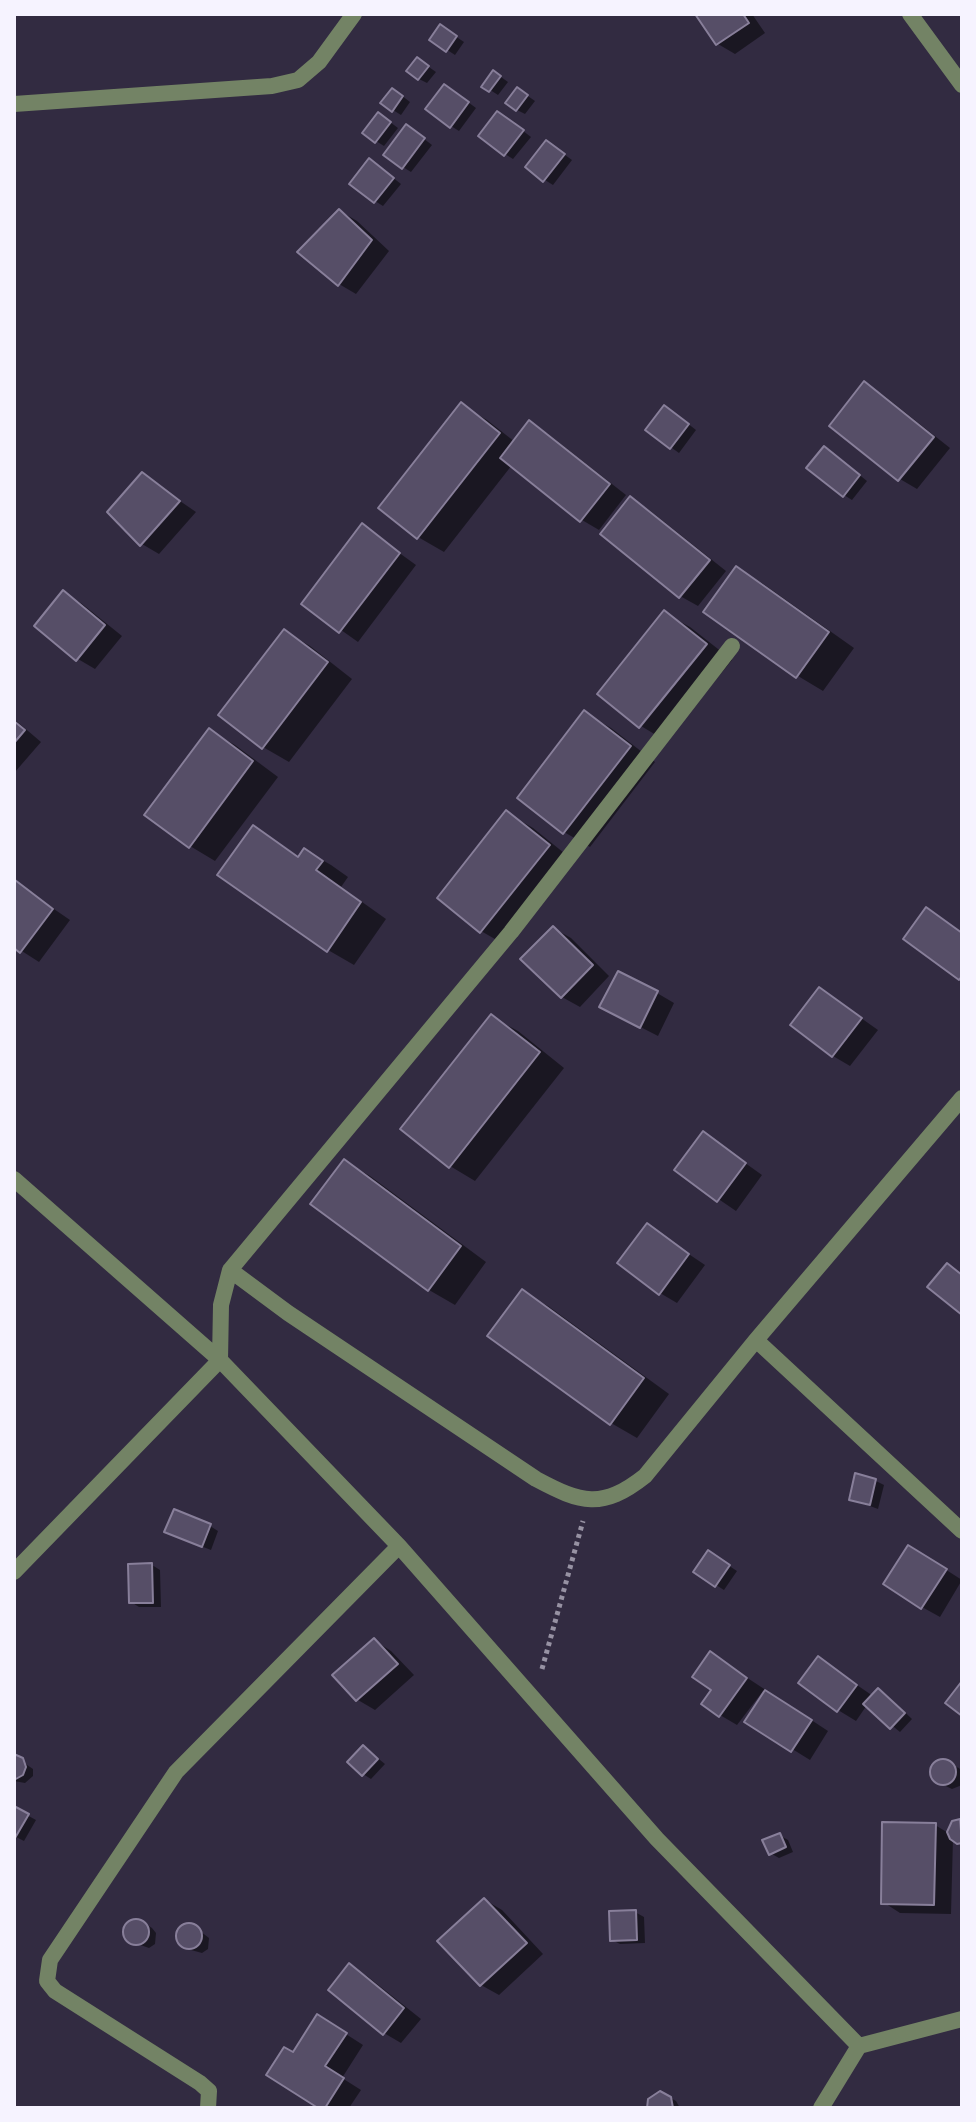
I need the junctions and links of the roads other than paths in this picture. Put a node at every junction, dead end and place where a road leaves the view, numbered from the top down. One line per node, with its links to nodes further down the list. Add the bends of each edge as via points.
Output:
1 (354, 14): 4 (street, via 319,62 298,80)
2 (910, 14): 3 (street)
3 (962, 85)
4 (14, 104)
5 (732, 646): 8 (street, via 511,932)
6 (962, 1098): 9 (street)
7 (14, 1179): 10 (street)
8 (230, 1270): 9 (street, via 536,1479 588,1501 610,1497 645,1476); 10 (street, via 221,1305)
9 (756, 1340): 11 (street)
10 (220, 1360): 12 (street); 13 (street)
11 (962, 1531)
12 (399, 1546): 15 (street, via 657,1839); 16 (street, via 176,1772 50,1960 47,1981 55,1991 200,2083 209,2091)
13 (14, 1572)
14 (962, 2019): 15 (street)
15 (859, 2046): 17 (street)
16 (208, 2108)
17 (821, 2108)

